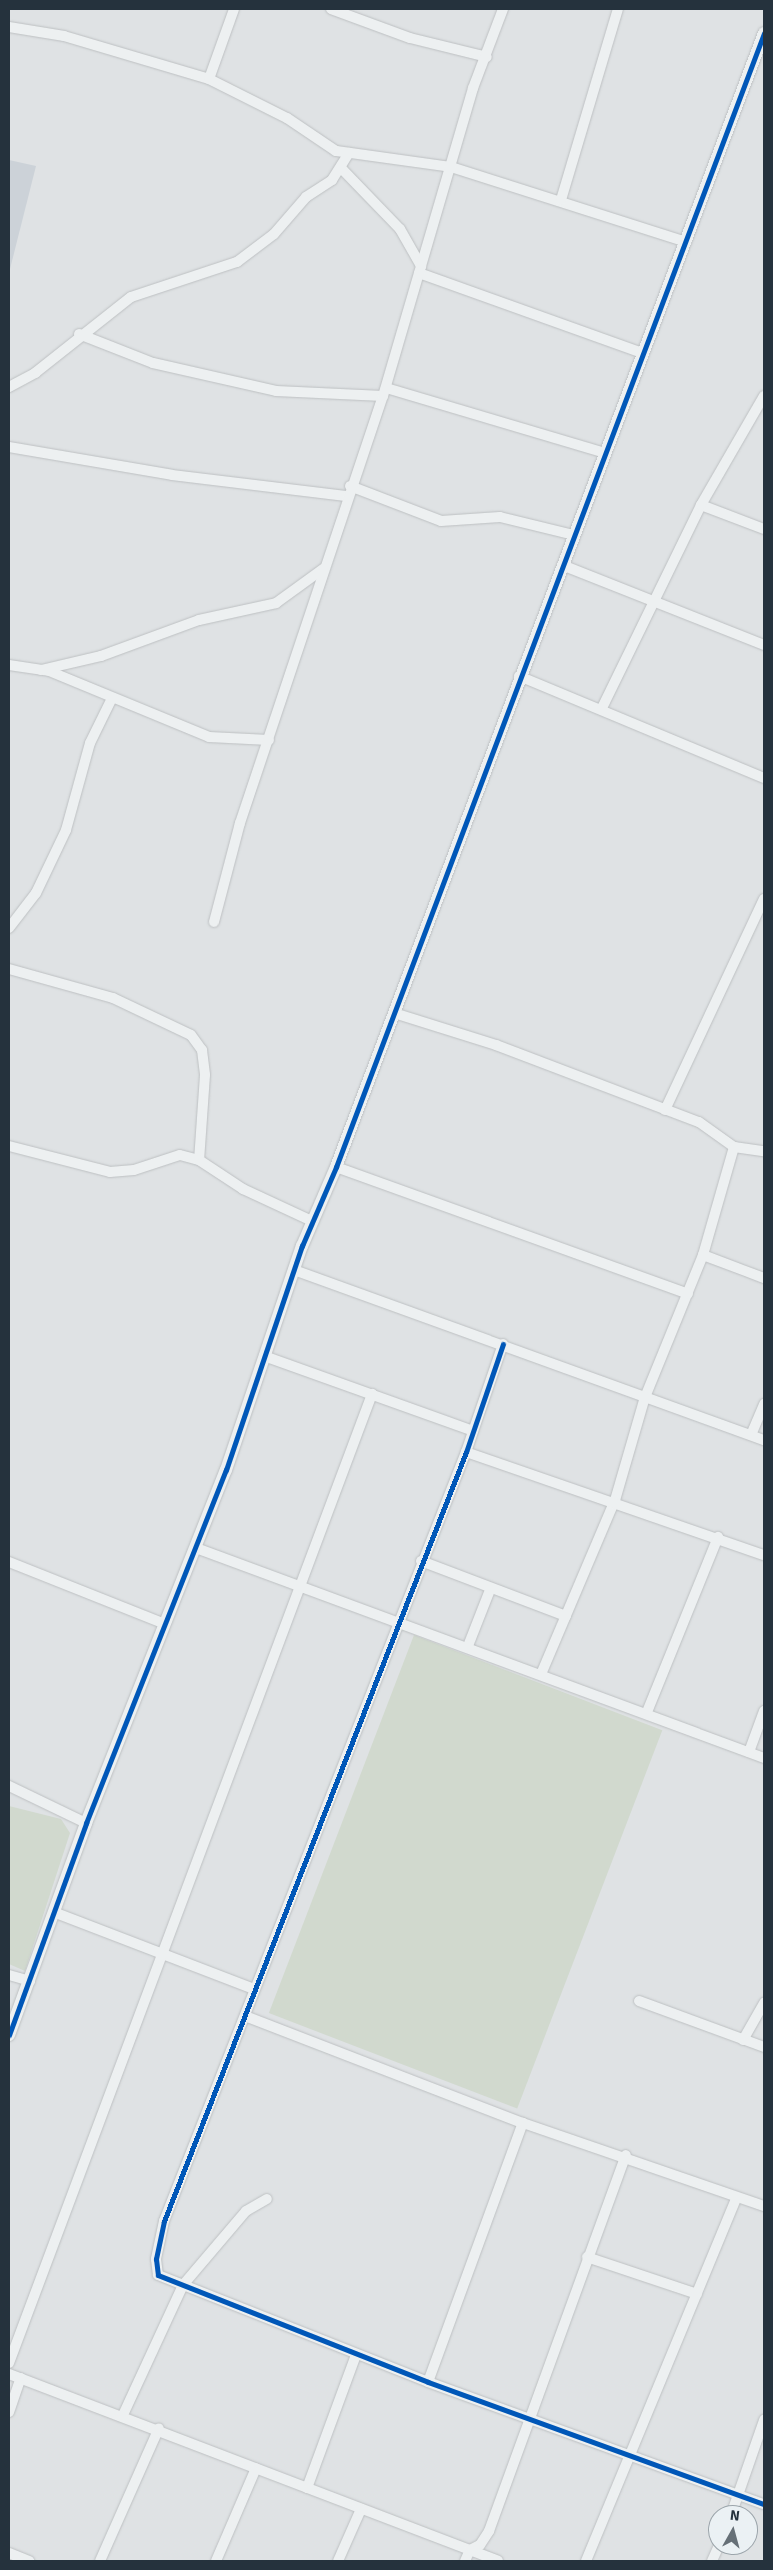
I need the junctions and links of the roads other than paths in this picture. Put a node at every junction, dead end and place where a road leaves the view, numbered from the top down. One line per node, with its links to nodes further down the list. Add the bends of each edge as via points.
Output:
1 (234, 9): 8 (street)
2 (334, 9): 7 (street, via 410,38)
3 (503, 9): 7 (street)
4 (618, 9): 12 (street)
5 (9, 27): 8 (street, via 64,36)
6 (764, 33): 13 (street)
7 (487, 57): 10 (street)
8 (209, 79): 9 (street, via 287,118 322,145)
9 (349, 153): 10 (street); 11 (street)
10 (451, 167): 12 (street); 14 (street)
11 (341, 168): 14 (street, via 400,230); 15 (street, via 302,201 274,234 237,262 131,297)
12 (561, 200): 13 (street)
13 (686, 242): 16 (street)
14 (420, 270): 16 (street); 18 (street)
15 (79, 334): 17 (street, via 35,373); 18 (street, via 153,363 276,391)
16 (643, 353): 22 (street)
17 (9, 387)
18 (384, 392): 22 (street); 23 (street)
19 (764, 396): 20 (street)
20 (760, 413): 25 (street)
21 (9, 447): 24 (street, via 125,468)
22 (605, 453): 27 (street)
23 (350, 486): 24 (street); 27 (street, via 441,521 500,517)
24 (346, 496): 29 (street)
25 (701, 505): 26 (street); 30 (street)
26 (764, 529)
27 (574, 535): 28 (street)
28 (562, 564): 30 (street); 34 (street)
29 (323, 569): 33 (street, via 276,603 199,620 102,656); 37 (street)
30 (657, 600): 31 (street); 36 (street)
31 (764, 645)
32 (9, 665): 33 (street)
33 (41, 670): 35 (street)
34 (519, 676): 36 (street); 43 (street)
35 (112, 698): 37 (street, via 209,736); 41 (street, via 90,743 62,839 36,893)
36 (602, 708): 38 (street)
37 (269, 740): 40 (street, via 231,852)
38 (764, 778)
39 (764, 900): 44 (street)
40 (214, 922)
41 (9, 928)
42 (9, 969): 48 (street, via 113,998 192,1035 202,1050 205,1075)
43 (394, 1014): 44 (street, via 496,1045); 49 (street)
44 (665, 1110): 46 (street, via 699,1122)
45 (9, 1146): 48 (street, via 102,1171 134,1170 172,1155)
46 (734, 1147): 47 (street); 51 (street)
47 (764, 1151)
48 (199, 1160): 50 (street, via 243,1189)
49 (336, 1167): 50 (street); 54 (street)
50 (312, 1221): 52 (street)
51 (703, 1255): 53 (street); 54 (street)
52 (294, 1270): 55 (street); 56 (street)
53 (764, 1278)
54 (688, 1294): 58 (street)
55 (503, 1344): 58 (street); 60 (street)
56 (264, 1356): 57 (street); 66 (street)
57 (372, 1394): 60 (street); 70 (street)
58 (645, 1397): 61 (street); 64 (street)
59 (764, 1404): 61 (street)
60 (474, 1431): 63 (street)
61 (751, 1435): 62 (street)
62 (764, 1440)
63 (466, 1452): 64 (street, via 584,1496); 68 (street)
64 (615, 1500): 65 (street); 72 (street)
65 (718, 1537): 67 (street); 78 (street)
66 (196, 1548): 70 (street); 74 (street)
67 (764, 1555)
68 (421, 1561): 71 (street); 73 (street)
69 (9, 1562): 74 (street)
70 (299, 1587): 73 (street); 84 (street)
71 (490, 1590): 72 (street); 75 (street)
72 (566, 1616): 76 (street)
73 (397, 1619): 75 (street); 87 (street)
74 (165, 1624): 82 (street)
75 (468, 1646): 76 (street)
76 (541, 1674): 78 (street)
77 (764, 1711): 79 (street)
78 (647, 1712): 79 (street)
79 (749, 1752): 80 (street)
80 (764, 1758)
81 (9, 1786): 82 (street)
82 (86, 1823): 83 (street)
83 (56, 1913): 84 (street); 86 (street)
84 (159, 1954): 87 (street); 103 (street)
85 (9, 1975): 86 (street)
86 (30, 1982): 91 (street)
87 (254, 1989): 90 (street)
88 (639, 2001): 92 (street)
89 (764, 2003): 92 (street)
90 (245, 2016): 94 (street); 100 (street, via 158,2238 158,2275)
91 (9, 2035)
92 (743, 2040): 93 (street)
93 (764, 2047)
94 (523, 2122): 95 (street); 106 (street)
95 (626, 2155): 96 (street); 99 (street)
96 (736, 2198): 98 (street); 101 (street)
97 (267, 2199): 100 (street, via 246,2211)
98 (764, 2206)
99 (587, 2258): 101 (street); 110 (street)
100 (183, 2285): 102 (street); 108 (street)
101 (698, 2294): 112 (street)
102 (356, 2355): 106 (street); 114 (street)
103 (9, 2363)
104 (9, 2374): 105 (street)
105 (21, 2378): 107 (street); 108 (street)
106 (428, 2382): 110 (street)
107 (9, 2412)
108 (123, 2415): 111 (street)
109 (764, 2420): 115 (street)
110 (530, 2421): 112 (street); 119 (street, via 489,2531 480,2545)
111 (159, 2428): 113 (street); 122 (street)
112 (632, 2456): 115 (street); 127 (street)
113 (256, 2468): 114 (street); 123 (street)
114 (307, 2488): 118 (street)
115 (739, 2495): 116 (street); 117 (street)
116 (764, 2504)
117 (734, 2505)
118 (361, 2509): 119 (street); 124 (street)
119 (470, 2550): 125 (street); 126 (street)
120 (9, 2553): 121 (street)
121 (29, 2561)
122 (100, 2561)
123 (216, 2561)
124 (338, 2561)
125 (465, 2561)
126 (498, 2561)
127 (586, 2561)

